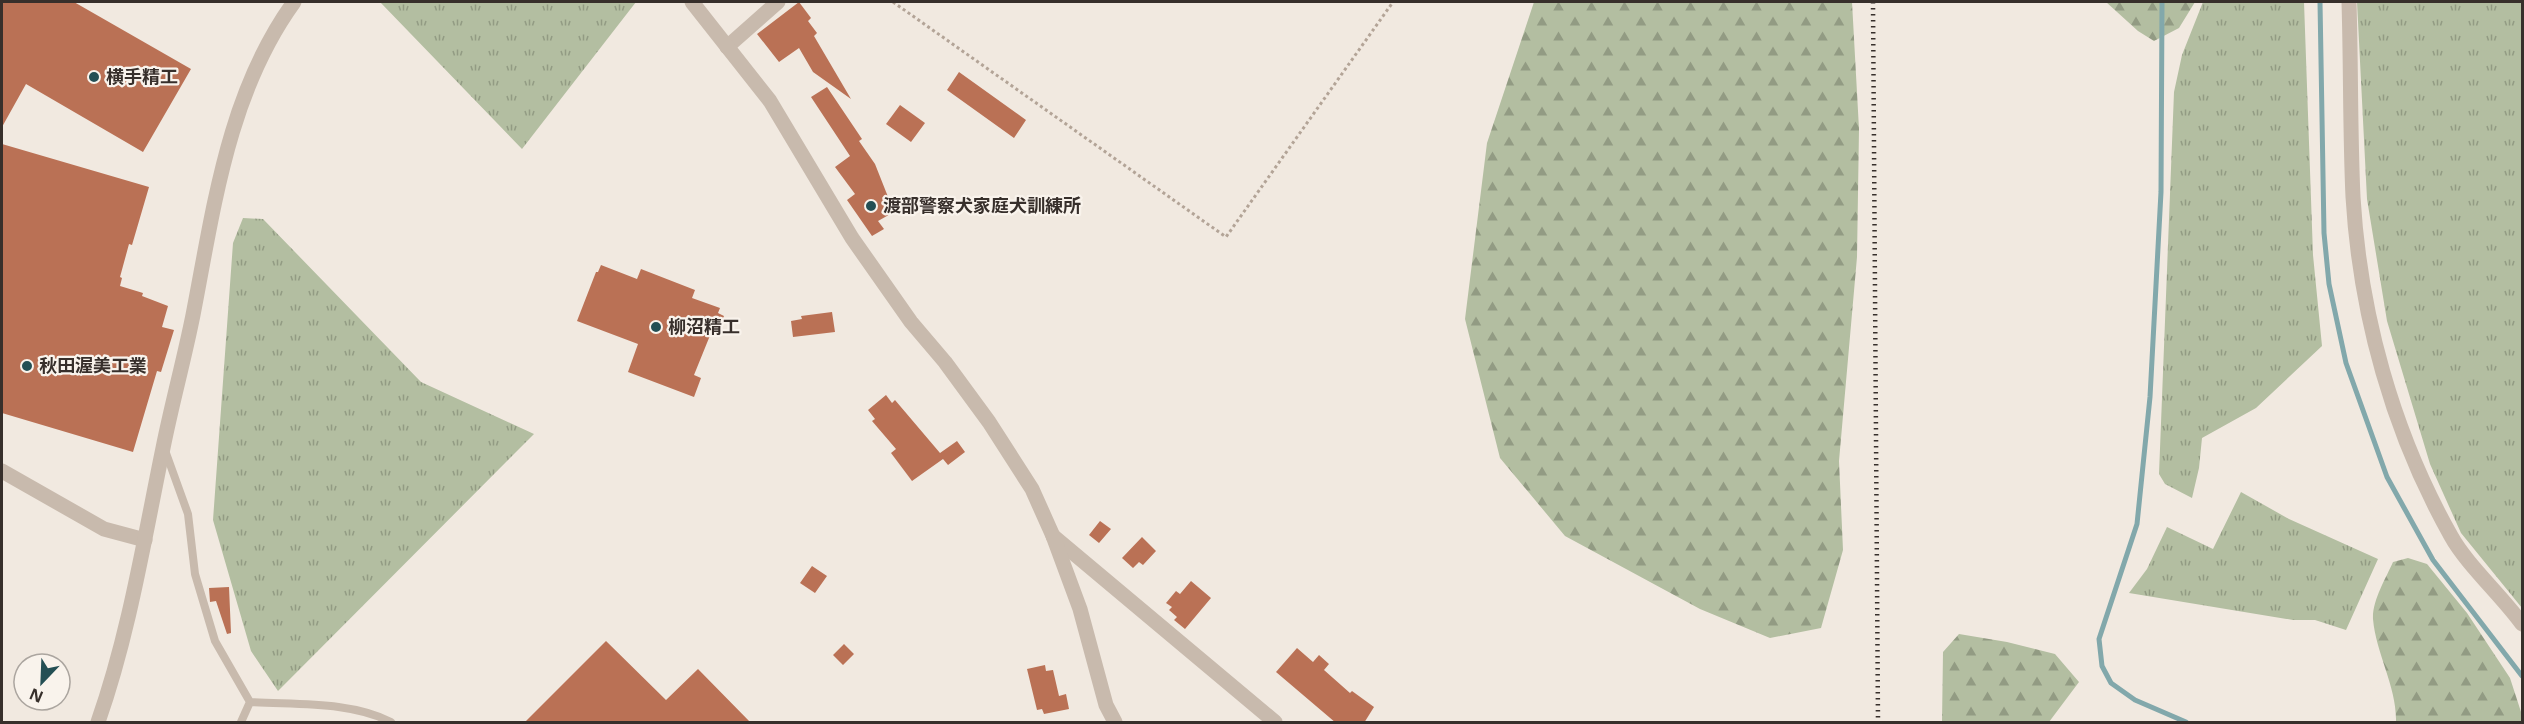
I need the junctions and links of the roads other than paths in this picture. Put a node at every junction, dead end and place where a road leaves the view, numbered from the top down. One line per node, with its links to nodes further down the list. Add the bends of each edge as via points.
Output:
1 (294, 2): 6 (street, via 260,58 241,103 223,167)
2 (692, 2): 5 (street)
3 (778, 2): 5 (street)
4 (2349, 2): 10 (street, via 2354,198 2372,332 2418,470 2452,538)
5 (727, 47): 8 (street, via 770,101 852,238 989,422 1032,489)
6 (163, 446): 9 (street); 11 (lane, via 188,514 195,574 215,641)
7 (2, 471): 9 (street, via 104,529)
8 (1053, 536): 15 (street); 16 (street)
9 (145, 540): 12 (street, via 112,684)
10 (2523, 624)
11 (250, 702): 13 (lane); 14 (lane, via 372,713)
12 (98, 723)
13 (241, 723)
14 (391, 723)
15 (1115, 723)
16 (1275, 723)

